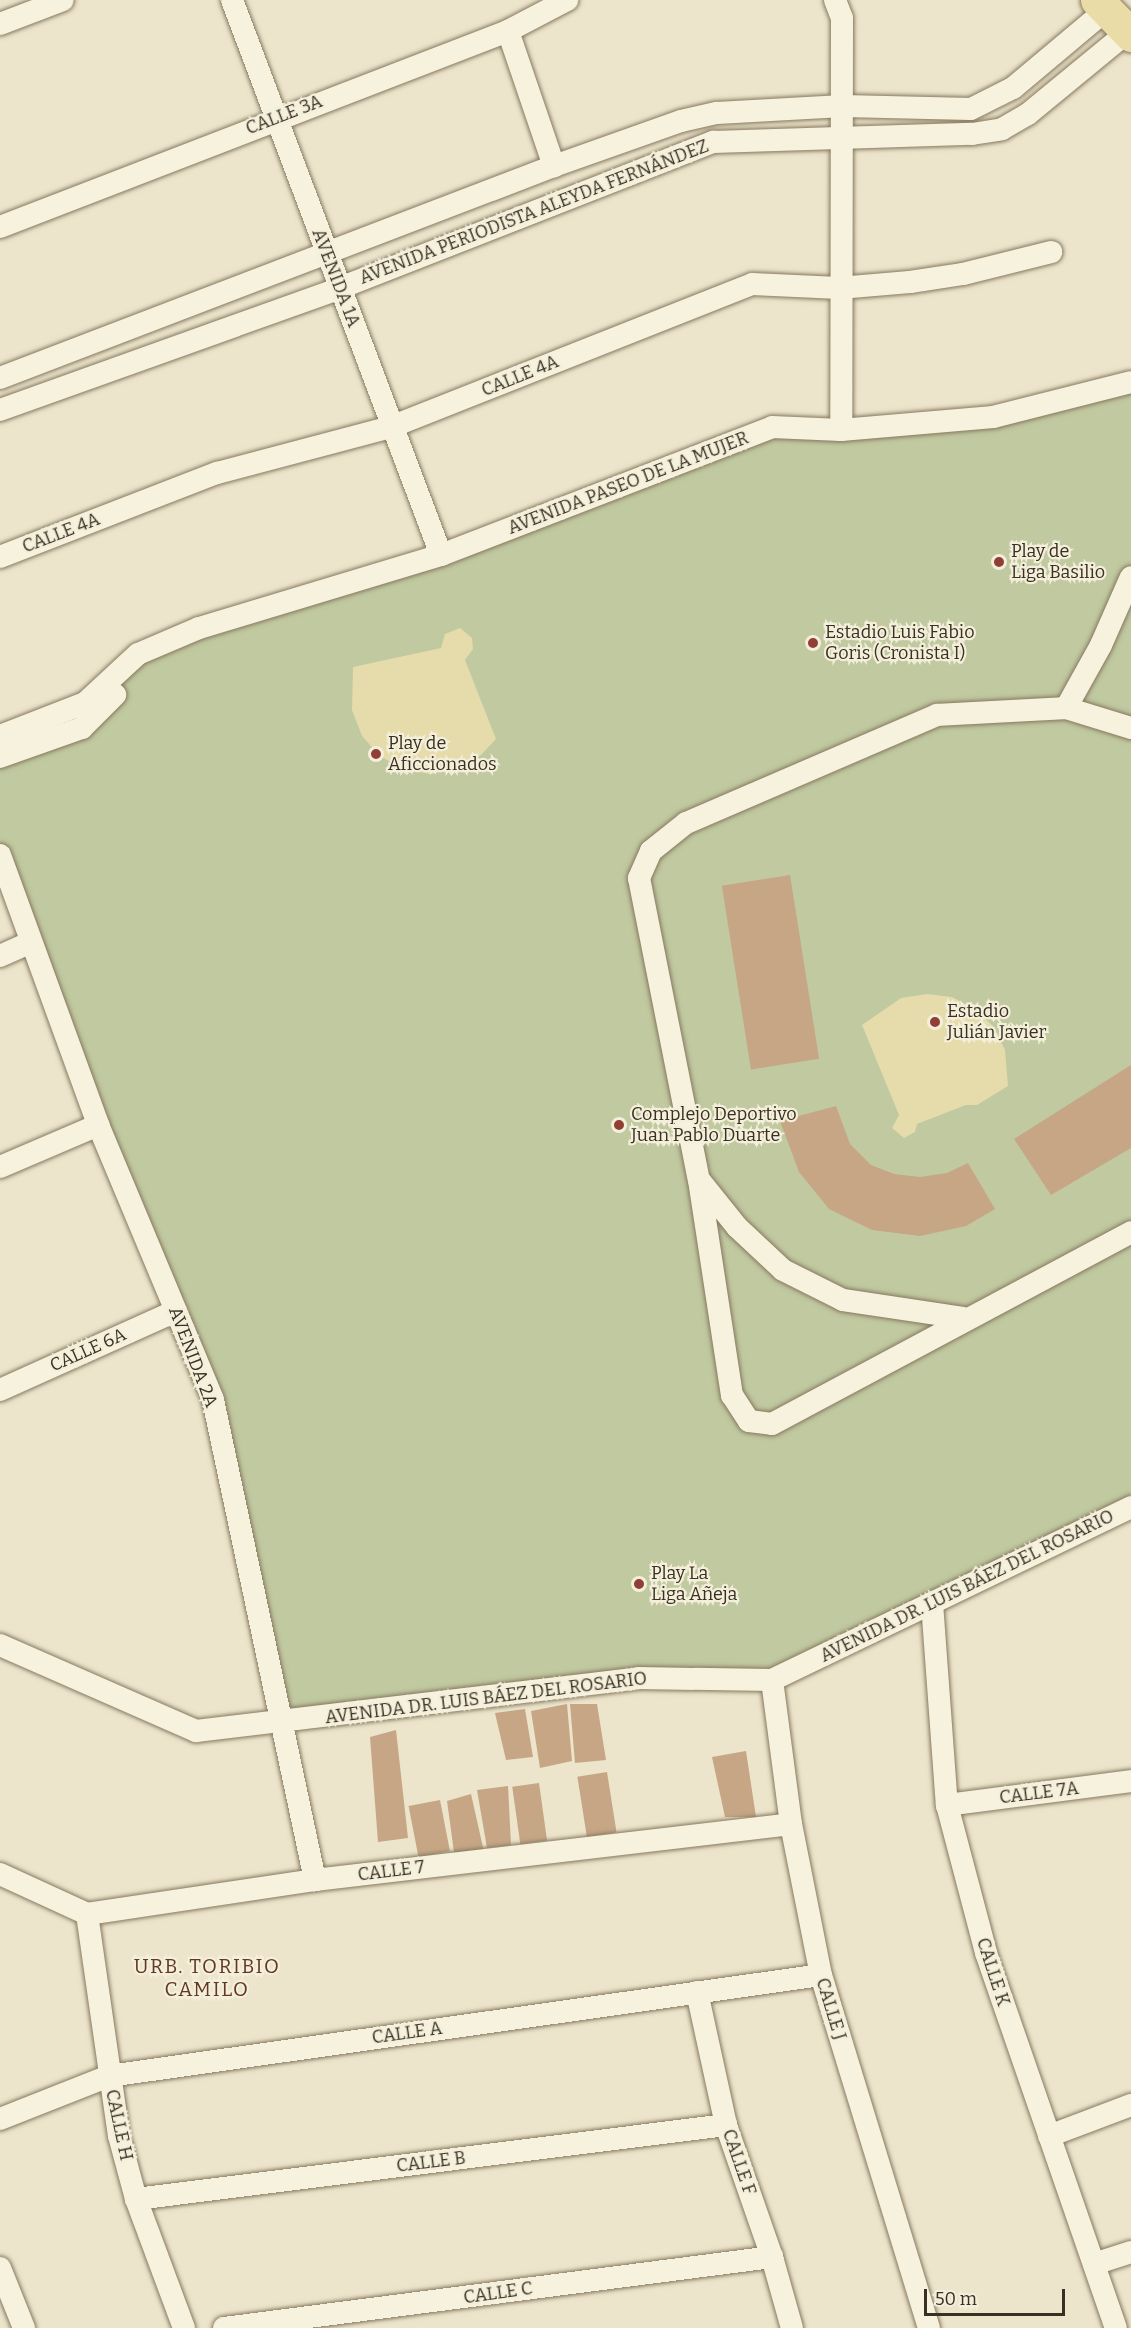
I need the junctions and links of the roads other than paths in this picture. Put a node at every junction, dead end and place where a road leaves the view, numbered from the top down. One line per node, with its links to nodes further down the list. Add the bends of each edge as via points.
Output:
1 (63, 0): 6 (street)
2 (232, 0): 9 (street, AVENIDA 1A)
3 (567, 0): 7 (street, CALLE 3A)
4 (835, 0): 8 (street, via 842,18)
5 (1115, 19): 8 (street, AVENIDA PERIODISTA ALEYDA FERNÁNDEZ, via 1013,88 971,109); 10 (street, AVENIDA PERIODISTA ALEYDA FERNÁNDEZ, via 1028,114 1002,129)
6 (0, 24)
7 (508, 31): 9 (street, CALLE 3A); 11 (street)
8 (843, 106): 10 (street); 11 (street, AVENIDA PERIODISTA ALEYDA FERNÁNDEZ, via 709,115)
9 (278, 118): 12 (street, CALLE 3A); 14 (street, AVENIDA 1A)
10 (840, 137): 15 (street, AVENIDA PERIODISTA ALEYDA FERNÁNDEZ, via 713,142); 16 (street)
11 (554, 166): 14 (street, AVENIDA PERIODISTA ALEYDA FERNÁNDEZ)
12 (0, 227)
13 (1051, 252): 16 (street, CALLE 4A, via 963,274)
14 (327, 255): 15 (street, AVENIDA 1A); 17 (street, AVENIDA PERIODISTA ALEYDA FERNÁNDEZ)
15 (340, 288): 19 (street, AVENIDA PERIODISTA ALEYDA FERNÁNDEZ); 20 (street, AVENIDA 1A)
16 (839, 288): 20 (street, CALLE 4A, via 752,284); 21 (street)
17 (0, 378)
18 (1131, 382): 21 (street, AVENIDA PASEO DE LA MUJER, via 993,417)
19 (0, 410)
20 (391, 427): 22 (street, AVENIDA 1A); 23 (street, CALLE 4A, via 217,473)
21 (841, 430): 22 (street, AVENIDA PASEO DE LA MUJER, via 772,427)
22 (441, 555): 25 (street, AVENIDA PASEO DE LA MUJER, via 199,628)
23 (0, 557)
24 (1131, 577): 26 (street, via 1101,645)
25 (138, 654): 28 (street, AVENIDA PASEO DE LA MUJER, via 85,704); 29 (street, via 112,699 82,728)
26 (1066, 708): 27 (street); 35 (street, via 937,715 686,824 651,851 639,878)
27 (1131, 728)
28 (0, 736)
29 (0, 757)
30 (0, 855): 31 (street, AVENIDA 2A)
31 (31, 942): 32 (street); 33 (street, AVENIDA 2A)
32 (0, 956)
33 (98, 1125): 34 (street); 37 (street, AVENIDA 2A)
34 (0, 1167)
35 (699, 1180): 38 (street, via 737,1227 783,1270 843,1300); 38 (street, via 732,1395 749,1420 772,1424)
36 (1131, 1232): 38 (street)
37 (176, 1311): 39 (street, CALLE 6A); 44 (street, AVENIDA 2A, via 213,1400)
38 (963, 1318)
39 (0, 1390)
40 (1131, 1507): 41 (street, AVENIDA DR. LUIS BÁEZ DEL ROSARIO)
41 (932, 1603): 43 (street, AVENIDA DR. LUIS BÁEZ DEL ROSARIO); 46 (street, CALLE K)
42 (0, 1645): 44 (street, AVENIDA DR. LUIS BÁEZ DEL ROSARIO, via 196,1731)
43 (772, 1680): 44 (street, AVENIDA DR. LUIS BÁEZ DEL ROSARIO, via 638,1678); 47 (street, CALLE J)
44 (281, 1722): 49 (street, AVENIDA 2A)
45 (1131, 1781): 46 (street, CALLE 7A)
46 (947, 1804): 57 (street, CALLE K, via 986,1953)
47 (791, 1824): 49 (street, CALLE 7); 51 (street, CALLE J)
48 (0, 1874): 50 (street)
49 (315, 1880): 50 (street, CALLE 7)
50 (87, 1914): 53 (street, CALLE H)
51 (821, 1975): 52 (street, CALLE A); 68 (street, CALLE J)
52 (697, 1992): 53 (street, CALLE A); 56 (street, CALLE F)
53 (109, 2076): 55 (street, CALLE A); 58 (street, CALLE H, via 118,2136)
54 (1131, 2105): 57 (street)
55 (0, 2119)
56 (726, 2125): 58 (street, CALLE B); 60 (street, CALLE F)
57 (1049, 2136): 61 (street, CALLE K)
58 (136, 2199): 65 (street, CALLE H)
59 (1131, 2252): 61 (street)
60 (772, 2257): 63 (street, CALLE C); 67 (street, CALLE F)
61 (1094, 2264): 69 (street, CALLE K)
62 (0, 2268): 64 (street)
63 (329, 2322): 66 (street, CALLE C)
64 (24, 2328)
65 (184, 2328)
66 (224, 2328)
67 (792, 2328)
68 (929, 2328)
69 (1116, 2328)

